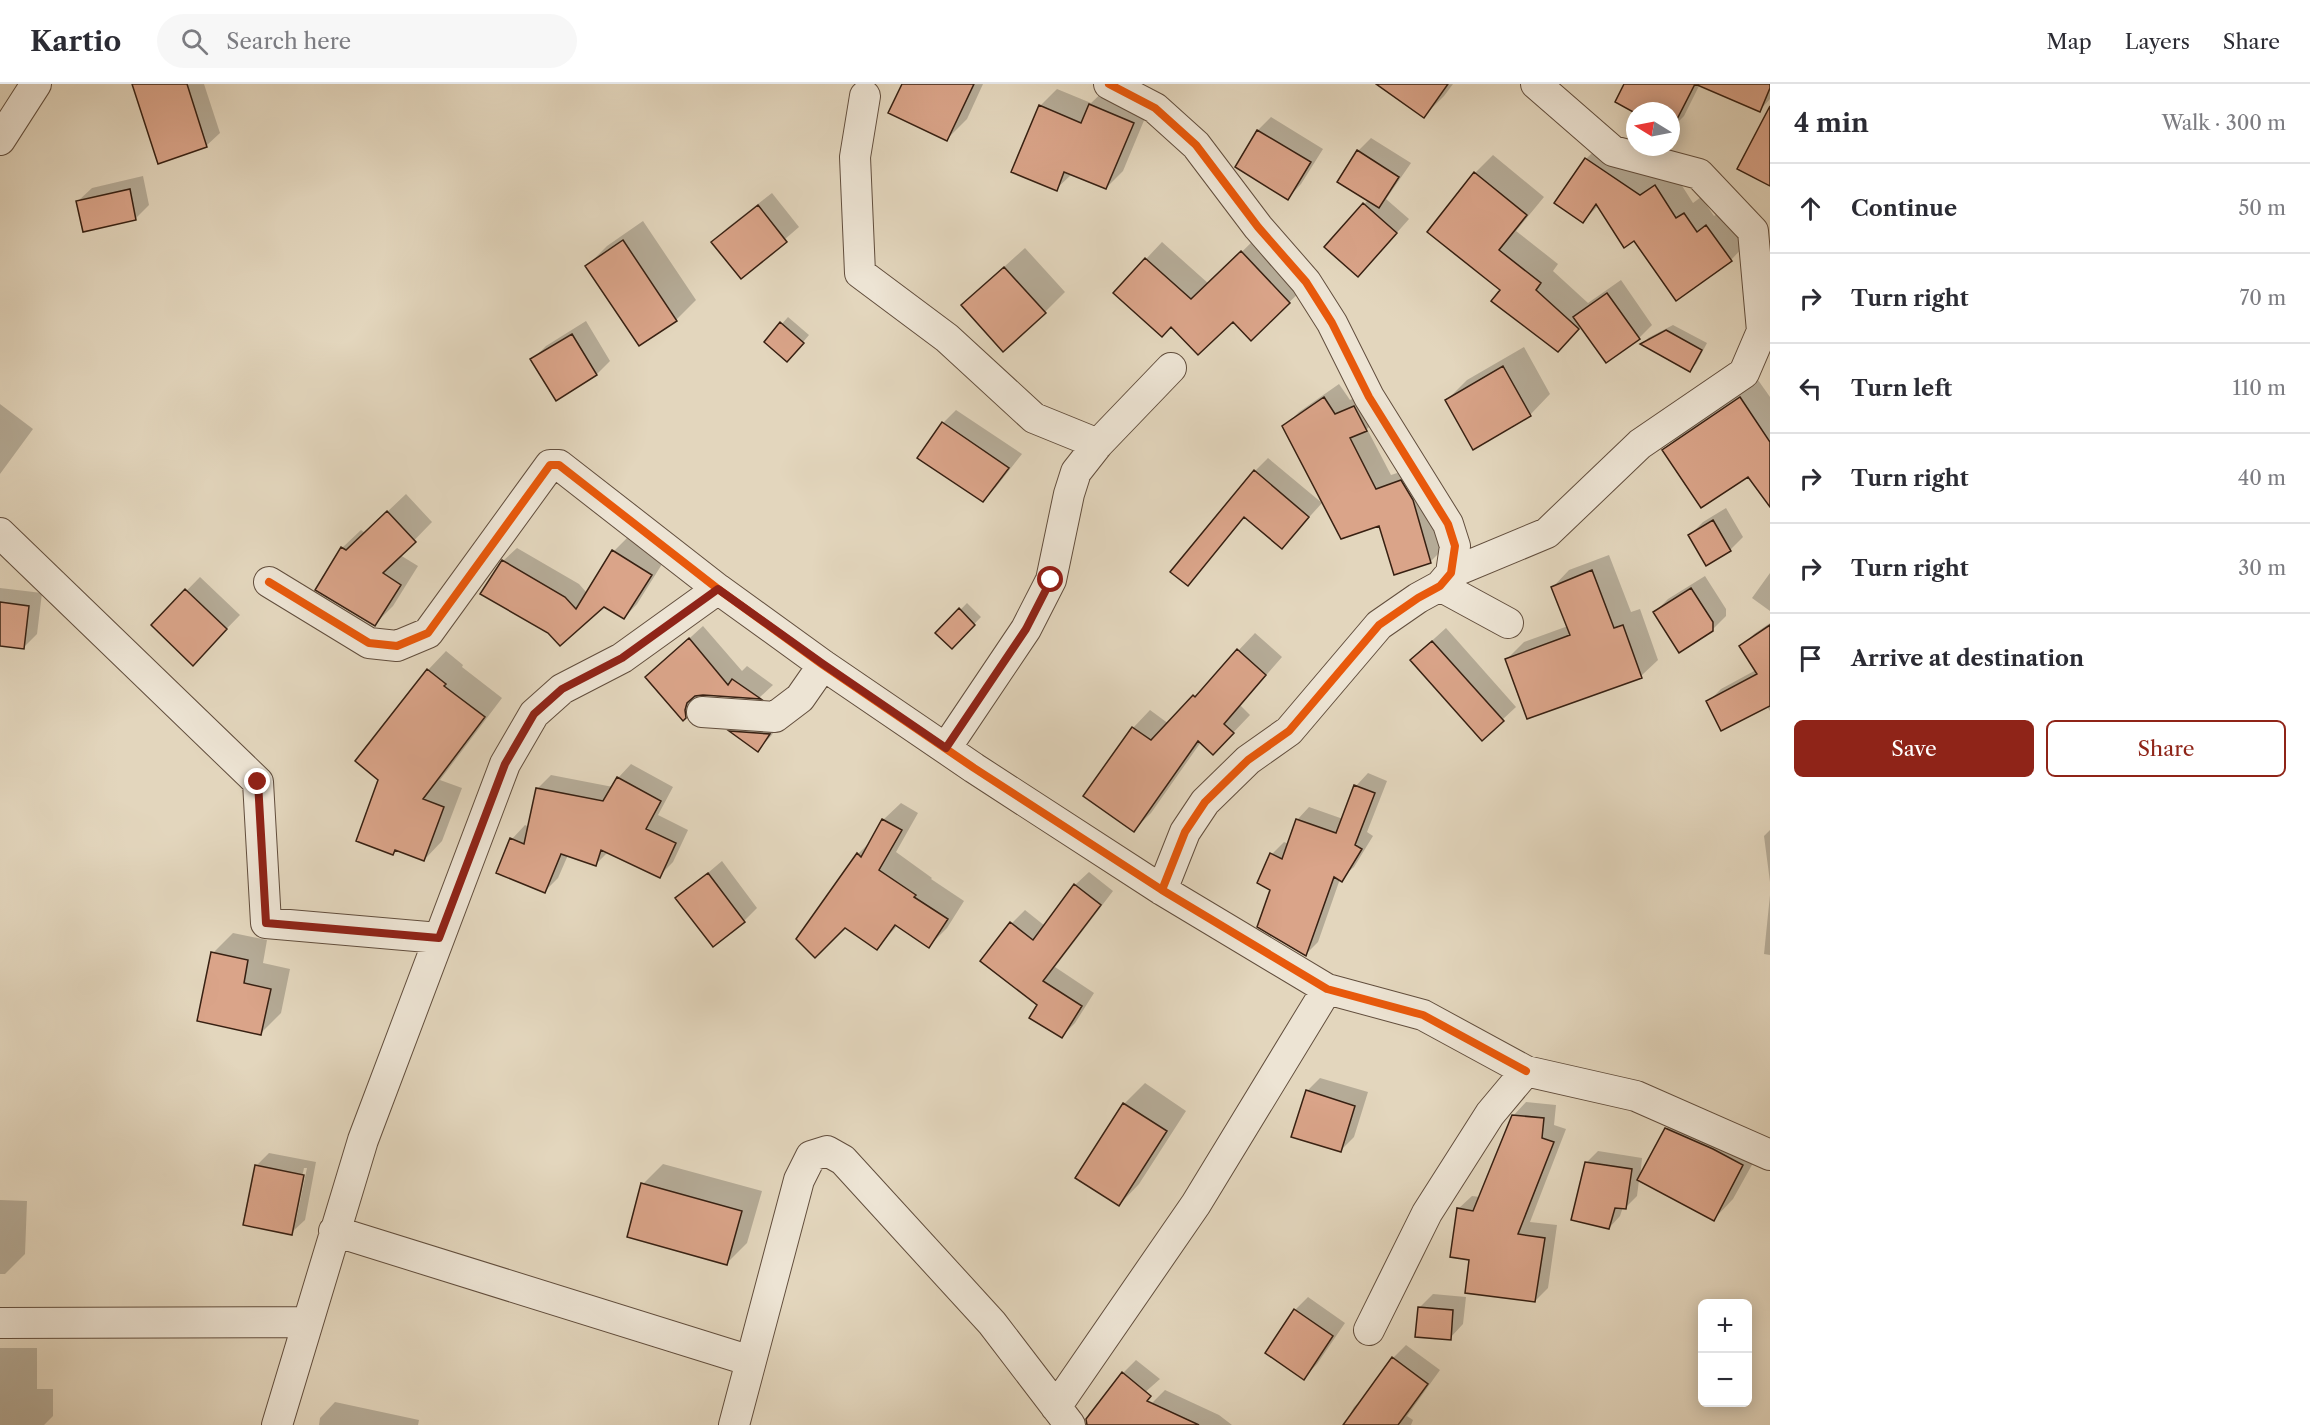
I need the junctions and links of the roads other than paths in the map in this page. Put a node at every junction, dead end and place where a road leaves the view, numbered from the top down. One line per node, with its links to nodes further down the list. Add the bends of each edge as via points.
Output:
1 (36, 84): 5 (street)
2 (1109, 84): 9 (street, via 1155,108 1197,145 1258,227 1306,282 1332,323 1369,397 1448,524 1455,546)
3 (1536, 84): 9 (street, via 1613,151 1700,174 1753,231 1762,331 1744,373 1640,444 1547,533)
4 (866, 96): 7 (street, via 855,157 860,273 947,338 1034,418)
5 (0, 140)
6 (1172, 368): 7 (street)
7 (1098, 444): 15 (street, via 1076,472 1051,580 1026,629)
8 (0, 533): 17 (street, via 258,782 266,923)
9 (1446, 580): 12 (street); 16 (street, via 1379,625 1289,731 1248,760 1205,802 1185,832)
10 (268, 582): 11 (street, via 369,643 397,646 428,633 550,465 559,465)
11 (718, 589): 13 (street); 17 (street, via 622,658 562,689 534,714 505,764)
12 (1508, 623)
13 (823, 664): 14 (street, via 800,698 775,717); 15 (street)
14 (702, 712)
15 (946, 748): 16 (street)
16 (1162, 890): 18 (street)
17 (439, 938): 21 (street, via 363,1140)
18 (1327, 989): 19 (street, via 1423,1015); 26 (street)
19 (1526, 1071): 20 (street, via 1636,1096); 24 (street, via 1490,1114 1427,1213)
20 (1770, 1155)
21 (334, 1230): 22 (street); 25 (street)
22 (307, 1322): 23 (street); 27 (street)
23 (0, 1323)
24 (1370, 1330)
25 (751, 1361): 26 (street, via 800,1180 811,1156 827,1151 843,1160 992,1323); 28 (street)
26 (1063, 1416)
27 (277, 1425)
28 (734, 1425)

